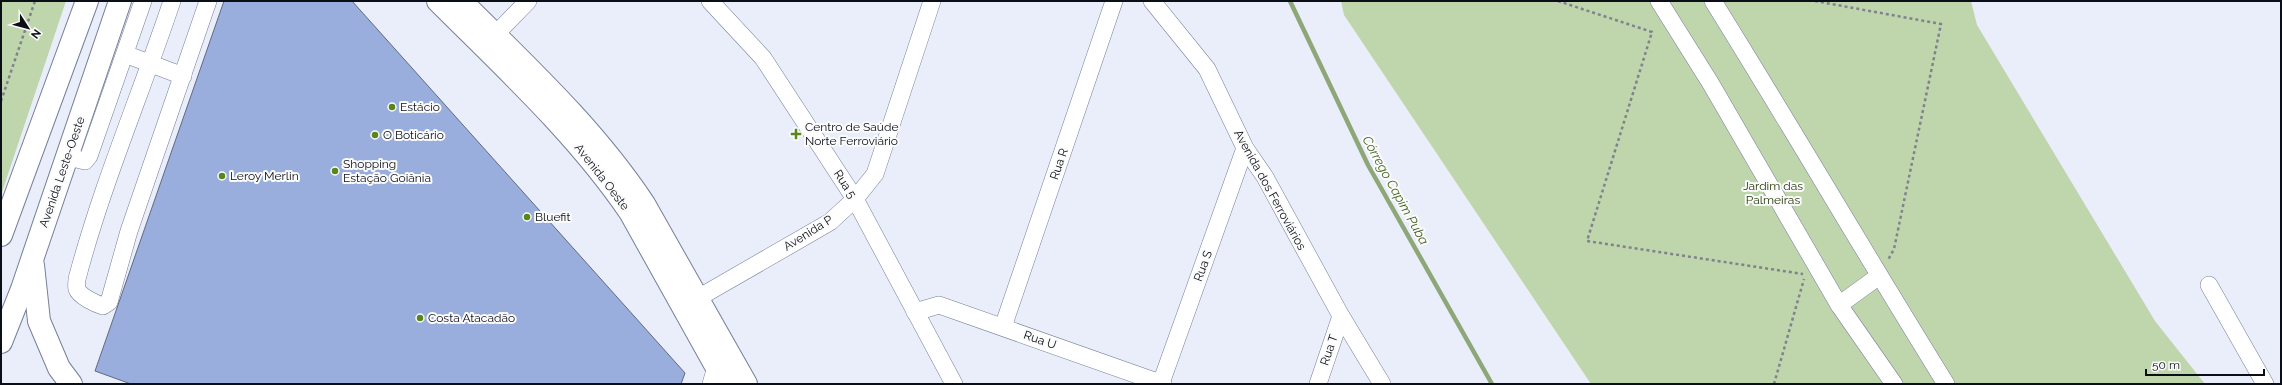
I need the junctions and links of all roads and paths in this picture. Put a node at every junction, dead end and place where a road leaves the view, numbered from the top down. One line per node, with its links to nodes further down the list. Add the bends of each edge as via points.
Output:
1 (35, 1): 22 (path)
2 (87, 1): 26 (main road)
3 (120, 1): 24 (main road, Avenida Leste-Oeste)
4 (143, 1): 19 (street)
5 (172, 1): 20 (street)
6 (208, 1): 21 (street)
7 (438, 1): 36 (main road, Avenida Oeste, via 534,98 613,187 630,212)
8 (461, 1): 18 (main road, Avenida Oeste)
9 (528, 1): 18 (street)
10 (710, 1): 25 (street, Rua 5, via 763,58)
11 (932, 1): 25 (street, Avenida P, via 875,174)
12 (1114, 1): 34 (street, Rua R)
13 (1152, 1): 23 (street, Avenida dos Ferroviários, via 1206,69)
14 (1558, 1): 43 (path, via 1652,32 1587,241 1806,274)
15 (1659, 1): 31 (street, via 1711,84)
16 (1713, 1): 28 (street)
17 (1815, 1): 28 (path, via 1940,24 1894,249)
18 (495, 35): 30 (main road, Avenida Oeste, via 592,135 626,176)
19 (125, 54): 20 (street); 24 (street, via 89,156 85,161)
20 (151, 64): 21 (street); 21 (street, via 91,225 77,279 76,289 98,305 103,306 109,302 129,231)
21 (182, 76)
22 (1, 101)
23 (1245, 148): 33 (street, Avenida dos Ferroviários, via 1265,177); 40 (street, Rua S)
24 (68, 157): 27 (main road, Avenida Leste-Oeste)
25 (855, 198): 30 (street, Avenida P, via 830,222); 32 (street, Rua 5)
26 (1, 235)
27 (32, 258): 35 (main road, Avenida Leste-Oeste); 37 (main road, via 39,321 59,368)
28 (1879, 276): 31 (street); 45 (street)
29 (2209, 285): 46 (street)
30 (698, 298): 38 (main road, Avenida Oeste)
31 (1839, 305): 44 (street)
32 (916, 312): 34 (street, Rua U, via 939,305); 39 (street, Rua 5)
33 (1341, 316): 41 (street, Rua T); 42 (street, Avenida dos Ferroviários)
34 (1003, 328): 40 (street, Rua U)
35 (1, 342)
36 (718, 378)
37 (71, 384)
38 (746, 384)
39 (954, 384)
40 (1162, 384)
41 (1318, 384)
42 (1382, 384)
43 (1774, 384)
44 (1894, 384)
45 (1946, 384)
46 (2266, 384)

